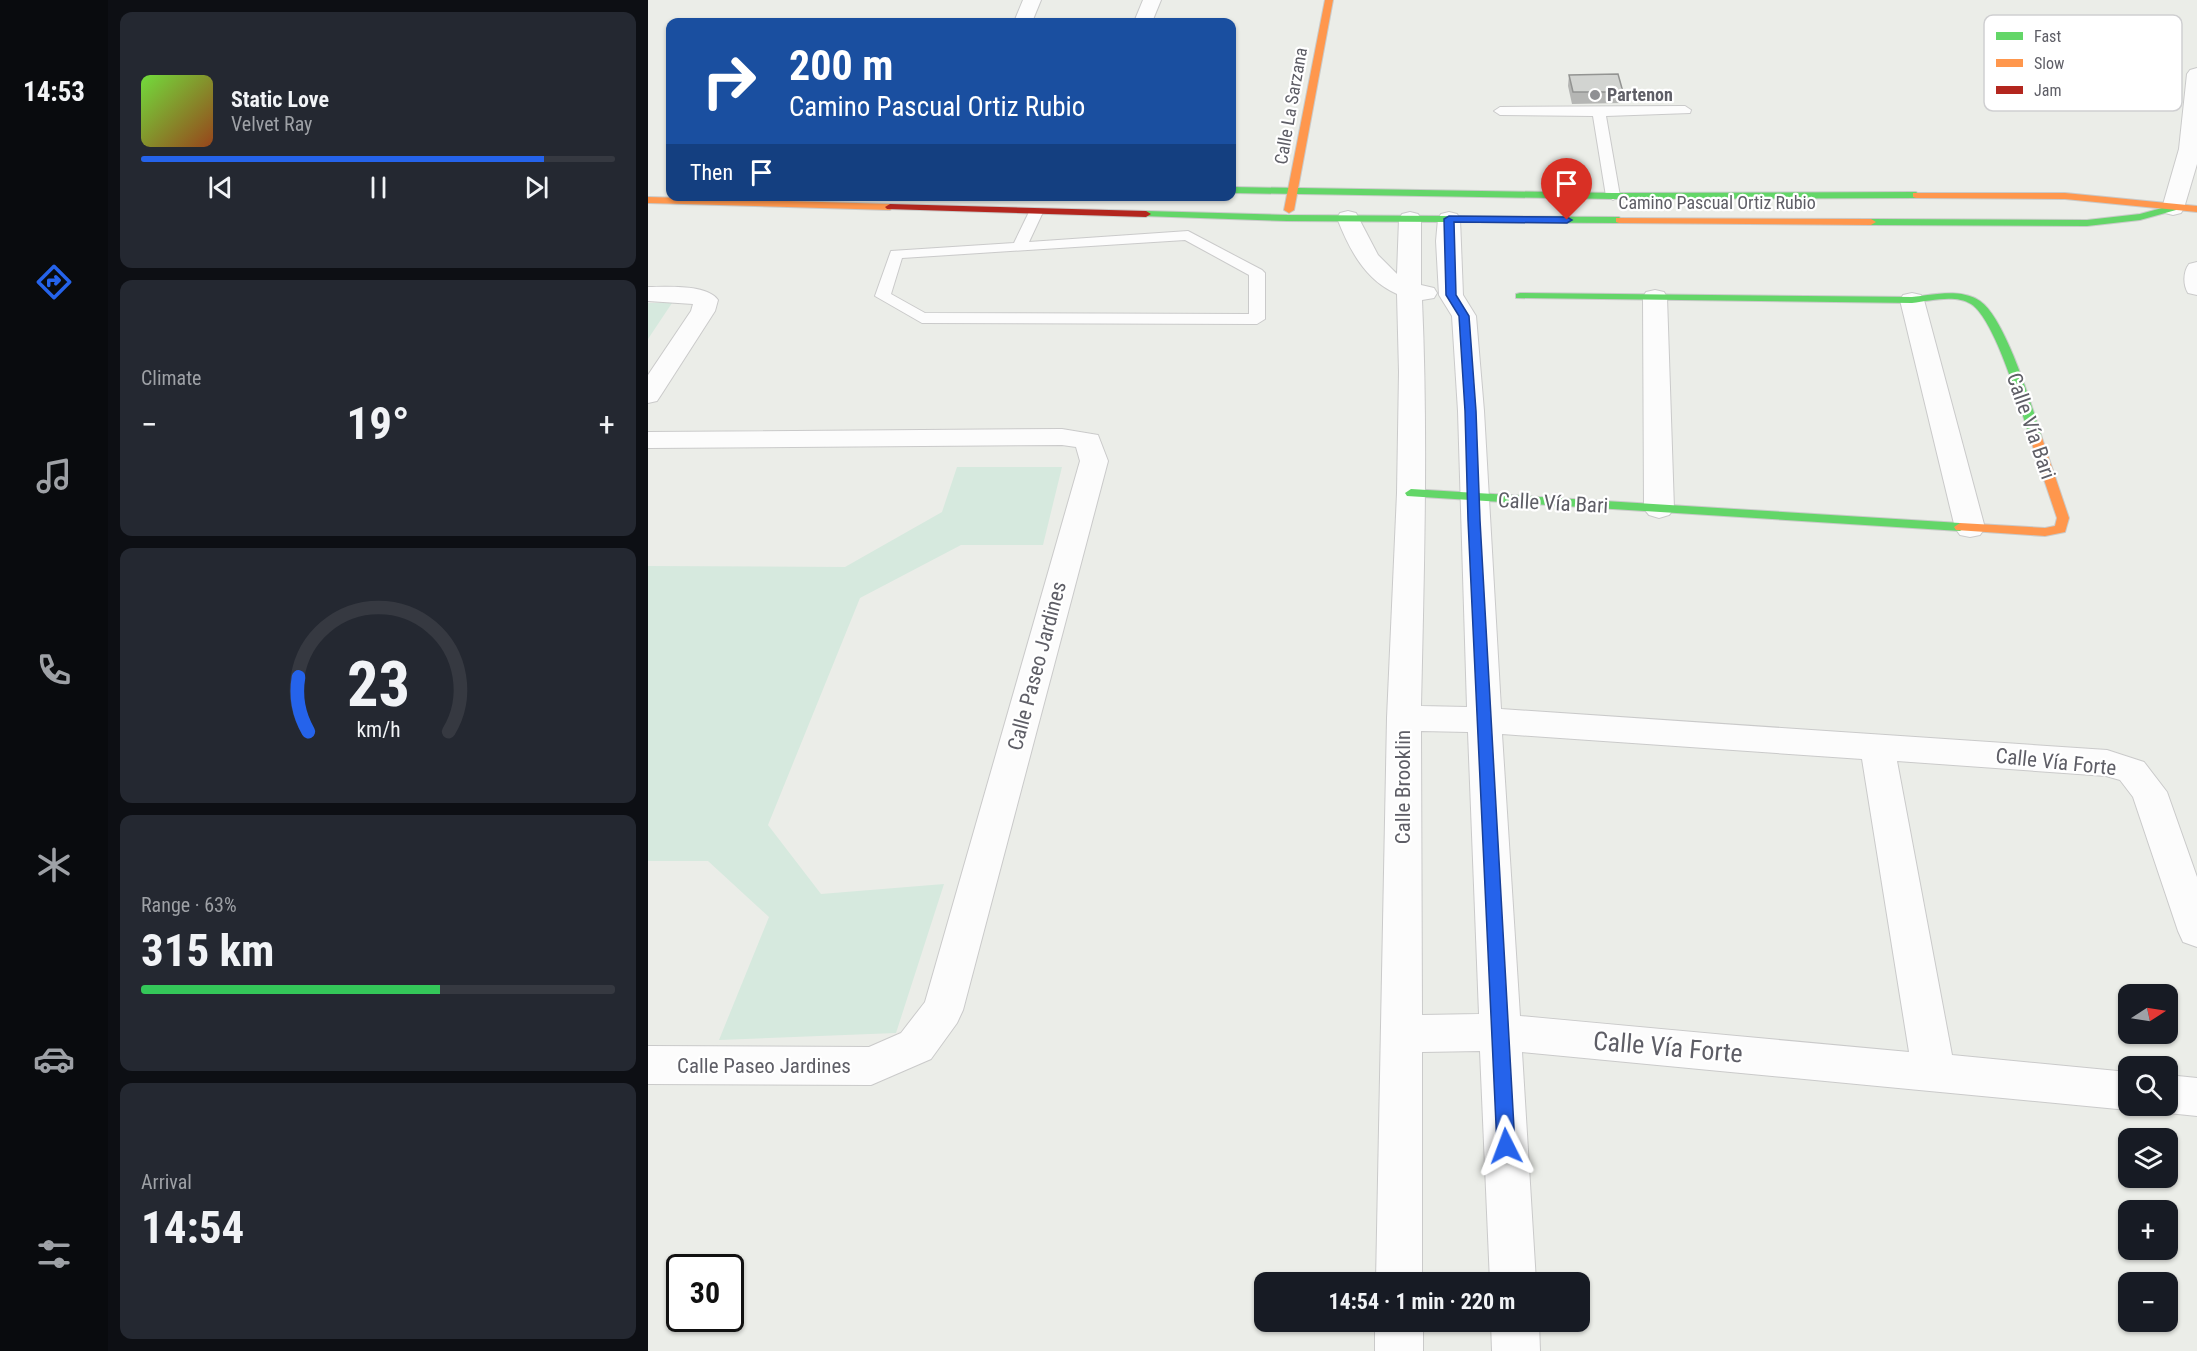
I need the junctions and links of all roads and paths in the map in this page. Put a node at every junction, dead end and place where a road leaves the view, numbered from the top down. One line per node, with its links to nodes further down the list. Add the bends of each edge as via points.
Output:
1 (1032, 0): 4 (street)
2 (1152, 0): 5 (street)
3 (1329, 0): 11 (street, Calle La Sarzana)
4 (1025, 18)
5 (1145, 18)
6 (2197, 74): 17 (street, via 2185,172)
7 (1685, 110): 9 (lane)
8 (1500, 111): 9 (lane)
9 (1599, 112): 12 (lane)
10 (1236, 190): 11 (street, Camino Pascual Ortiz Rubio)
11 (1293, 190): 12 (street, Camino Pascual Ortiz Rubio); 20 (street, Calle La Sarzana)
12 (1613, 196): 13 (street, Camino Pascual Ortiz Rubio)
13 (2070, 196): 17 (street, Camino Pascual Ortiz Rubio); 24 (street, via 2086,210)
14 (648, 200): 15 (street, Camino Pascual Ortiz Rubio)
15 (666, 201)
16 (680, 201): 19 (street, Camino Pascual Ortiz Rubio)
17 (2173, 208): 18 (street, Camino Pascual Ortiz Rubio); 24 (street, Camino Pascual Ortiz Rubio, via 2140,217)
18 (2197, 209)
19 (1036, 212): 20 (street, Camino Pascual Ortiz Rubio); 25 (lane)
20 (1287, 218): 21 (street, Camino Pascual Ortiz Rubio)
21 (1348, 218): 22 (street, Camino Pascual Ortiz Rubio); 28 (street, via 1361,251 1372,265)
22 (1410, 219): 23 (street, Camino Pascual Ortiz Rubio); 28 (street, Calle Brooklin)
23 (1449, 219): 24 (street, Camino Pascual Ortiz Rubio); 30 (street)
24 (2087, 223)
25 (1019, 247): 25 (lane, via 1188,235 1257,273 1257,319 922,318 883,296 896,254)
26 (2197, 269): 27 (street)
27 (2197, 288)
28 (1410, 292): 30 (street); 36 (street, Calle Brooklin)
29 (648, 294): 34 (street, via 691,295 706,300 704,311)
30 (1451, 295): 37 (street, via 1464,316)
31 (1520, 296): 32 (street, Calle Vía Bari)
32 (1655, 297): 33 (street, Calle Vía Bari); 38 (street)
33 (1912, 300): 39 (street); 39 (street, Calle Vía Bari, via 1960,297 1977,302 1984,309 2016,377 2063,518 2061,529 2045,532)
34 (648, 395)
35 (648, 440): 46 (street, Calle Paseo Jardines, via 1062,436 1088,441 1094,460 943,1010 916,1046 871,1066)
36 (1411, 493): 37 (street, Calle Vía Bari); 40 (street, Calle Brooklin)
37 (1473, 498): 38 (street, Calle Vía Bari); 41 (street)
38 (1659, 509): 39 (street, Calle Vía Bari)
39 (1970, 528)
40 (1404, 718): 41 (street, Calle Vía Forte); 45 (street, Calle Brooklin)
41 (1484, 720): 42 (street, Calle Vía Forte); 44 (street)
42 (1877, 746): 43 (street, Calle Vía Forte, via 2107,763 2132,771 2149,792); 47 (street)
43 (2197, 931)
44 (1501, 1032): 45 (street, Calle Vía Forte); 47 (street, Calle Vía Forte); 52 (street)
45 (1402, 1034): 51 (street, Calle Brooklin)
46 (648, 1065)
47 (1934, 1073): 48 (street, Calle Vía Forte)
48 (2118, 1090)
49 (2178, 1095): 50 (street)
50 (2197, 1097)
51 (1399, 1272)
52 (1513, 1272)
53 (1399, 1332): 55 (street)
54 (1515, 1332): 56 (street)
55 (1399, 1351)
56 (1516, 1351)

